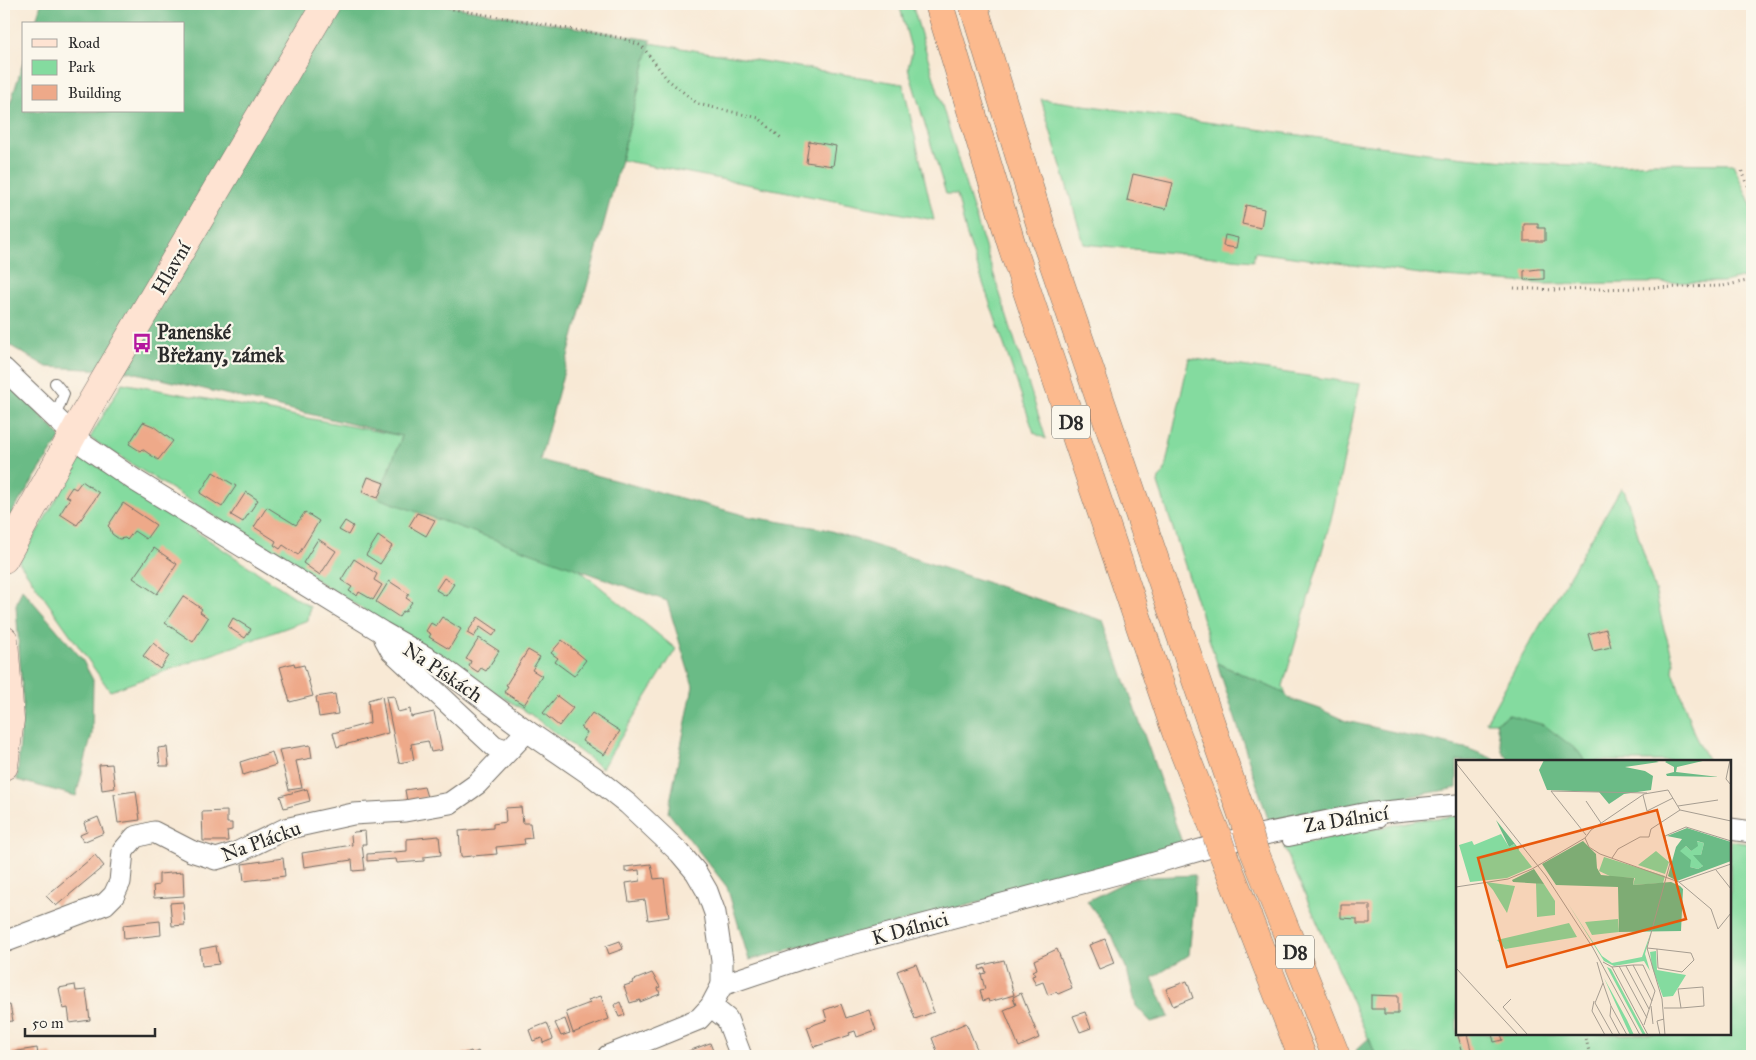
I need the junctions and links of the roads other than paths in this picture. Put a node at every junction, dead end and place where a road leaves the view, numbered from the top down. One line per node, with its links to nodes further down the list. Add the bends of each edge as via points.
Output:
1 (326, 4): 6 (street, Hlavní)
2 (939, 4): 17 (highway, D8, via 1012,246 1176,732)
3 (973, 4): 17 (highway, D8)
4 (4, 369): 6 (street, Na Pískách)
5 (55, 382): 6 (lane, via 64,394)
6 (64, 425): 7 (street, Hlavní); 8 (street, Na Pískách, via 85,446 136,481)
7 (4, 559)
8 (382, 632): 10 (street, Na Pískách, via 436,663); 11 (street, via 391,650 453,710 494,746)
9 (4, 640): 12 (street, via 10,720)
10 (527, 731): 11 (street, Na Plácku); 20 (street, Na Pískách, via 628,804 696,872 708,891 715,913)
11 (508, 751): 19 (street, Na Plácku, via 476,784 450,803 405,811 353,814 285,829 216,859 190,851 154,832 135,837 123,851 120,882 105,904)
12 (4, 766)
13 (1456, 804): 14 (street, Za Dálnicí)
14 (1434, 806): 17 (street, Za Dálnicí, via 1363,814); 18 (lane, via 1422,813)
15 (1731, 829): 16 (street)
16 (1752, 832)
17 (1235, 841): 20 (street, K Dálnici, via 821,952); 24 (highway, D8); 25 (highway, D8)
18 (1288, 841)
19 (4, 942)
20 (722, 985): 21 (street)
21 (711, 1006): 22 (street, via 698,1019); 23 (street, via 727,1019)
22 (608, 1056)
23 (741, 1056)
24 (1302, 1056)
25 (1336, 1056)

